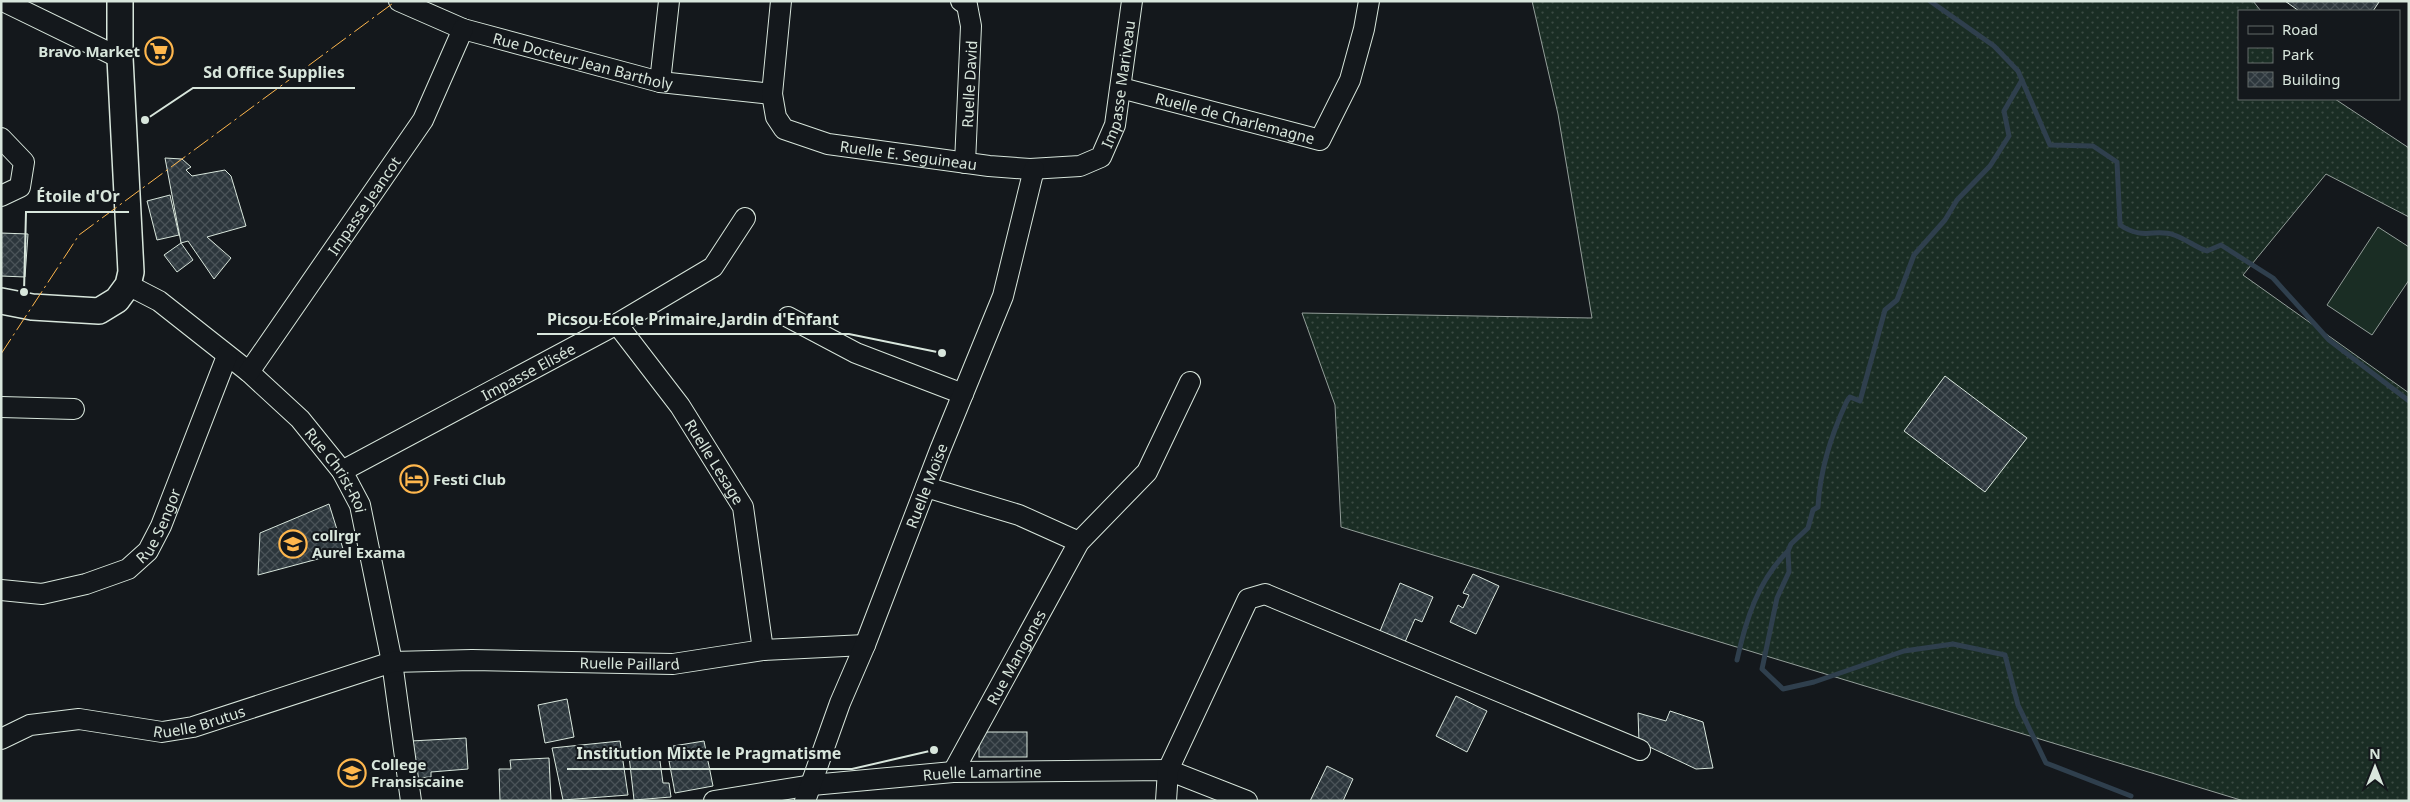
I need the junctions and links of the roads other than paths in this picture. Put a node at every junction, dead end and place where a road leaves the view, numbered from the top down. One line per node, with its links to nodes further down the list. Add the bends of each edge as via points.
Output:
1 (3, 1): 10 (street)
2 (120, 1): 10 (main road)
3 (399, 1): 9 (street, Rue Docteur Jean Bartholy)
4 (670, 1): 11 (street)
5 (782, 1): 13 (street)
6 (1132, 1): 12 (street, Impasse Mariveau)
7 (1369, 1): 12 (street, Ruelle de Charlemagne, via 1350,80 1320,140)
8 (964, 3): 15 (street, Ruelle David, via 971,26)
9 (463, 30): 11 (street, Rue Docteur Jean Bartholy); 24 (street, Impasse Jeancot, via 423,120)
10 (120, 58): 19 (main road, via 131,272)
11 (660, 82): 13 (street, Rue Docteur Jean Bartholy)
12 (1121, 88): 16 (street, Impasse Mariveau, via 1115,125 1101,157 1080,166)
13 (772, 94): 15 (street, Ruelle E. Seguineau, via 776,117 784,129 828,144)
14 (1, 138): 17 (street, via 24,162 20,187)
15 (965, 163): 16 (street, Ruelle E. Seguineau)
16 (1034, 169): 26 (street, Ruelle Moïse, via 1003,296)
17 (1, 196)
18 (745, 218): 22 (street, Impasse Elisée, via 713,268)
19 (128, 285): 20 (main road, via 117,300 99,311 32,307); 23 (street, Rue Christ-Roi, via 159,301)
20 (1, 301)
21 (788, 317): 26 (street, via 856,353)
22 (617, 324): 29 (street, Impasse Elisée); 34 (street, Ruelle Lesage, via 680,406 743,507)
23 (227, 356): 24 (street, Rue Christ-Roi); 32 (street, Rue Sengor, via 161,526 148,551 128,569 86,584 42,594)
24 (249, 372): 29 (street, Rue Christ-Roi, via 300,419)
25 (1190, 382): 31 (street, Rue Mangones, via 1147,472)
26 (963, 394): 30 (street, Ruelle Moïse)
27 (1, 406): 28 (street)
28 (74, 409)
29 (342, 471): 35 (street, Rue Christ-Roi, via 360,505)
30 (926, 487): 31 (street, via 1019,515); 33 (street, Ruelle Moïse)
31 (1079, 542): 39 (street, Rue Mangones)
32 (1, 590)
33 (865, 645): 34 (street, Ruelle Paillard); 40 (street, Ruelle Moïse, via 840,703)
34 (763, 650): 35 (street, Ruelle Paillard, via 672,664 481,660)
35 (392, 662): 36 (street, Ruelle Brutus, via 193,727 162,732 79,719 30,725); 41 (street, Rue Christ-Roi)
36 (1, 740)
37 (1640, 750): 38 (street, via 1265,594 1248,599)
38 (1168, 770): 39 (street, Ruelle Lamartine); 43 (street); 44 (street, Ruelle Lamartine)
39 (952, 772): 40 (street, Ruelle Lamartine)
40 (809, 793): 42 (street, Ruelle Lamartine)
41 (411, 801)
42 (714, 801)
43 (1166, 801)
44 (1247, 801)

